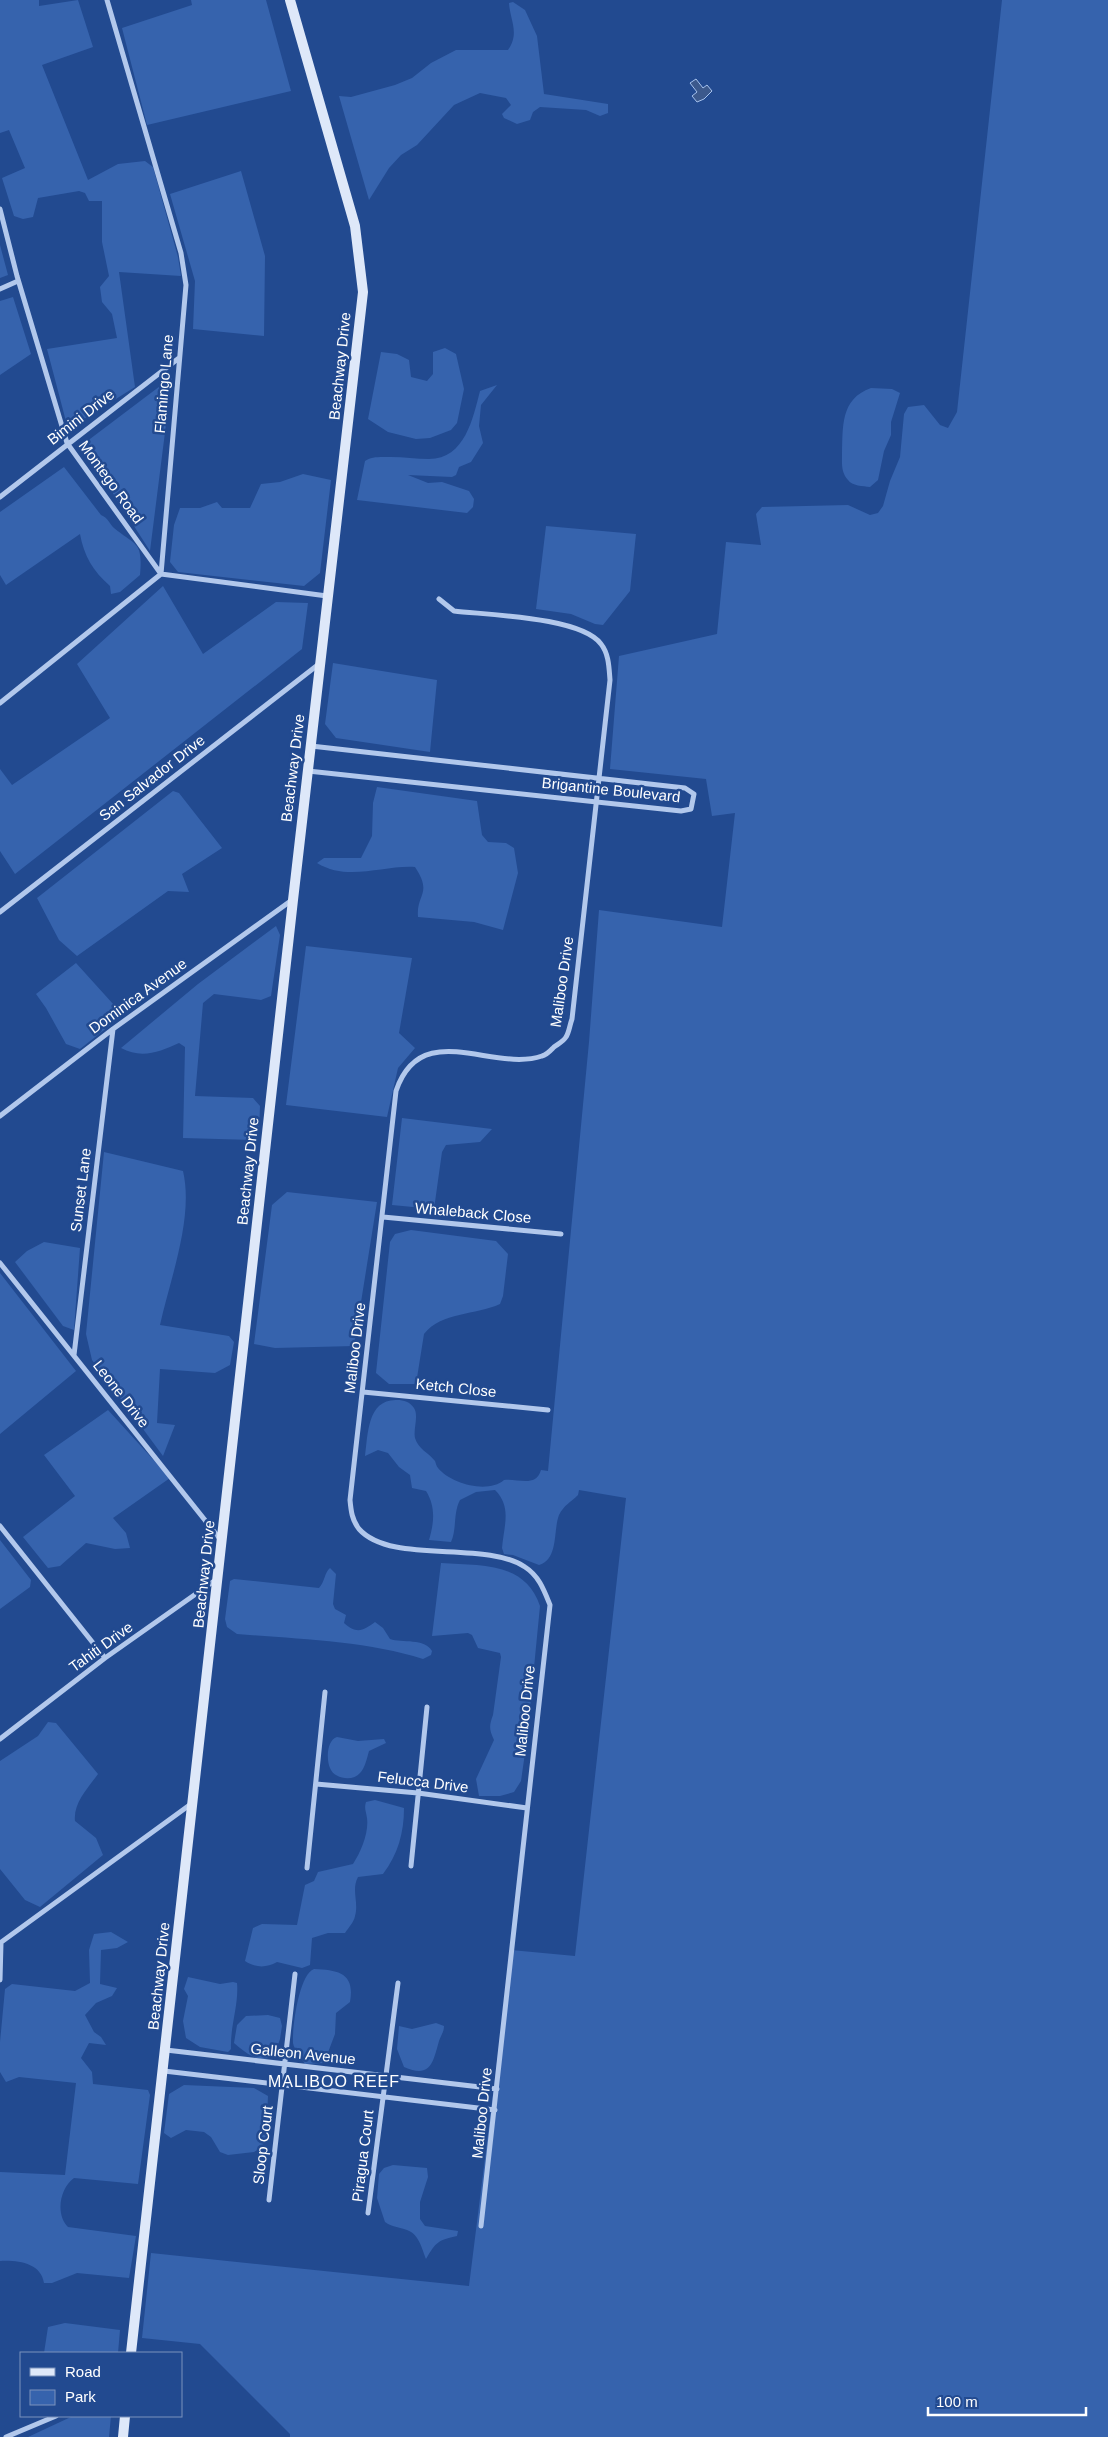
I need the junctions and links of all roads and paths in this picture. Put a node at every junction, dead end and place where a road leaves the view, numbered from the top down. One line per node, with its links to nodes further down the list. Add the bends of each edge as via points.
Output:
1 (107, 0): 6 (street, Flamingo Lane, via 181,253 186,285)
2 (290, 0): 10 (street, Beachway Drive, via 355,226 363,292)
3 (0, 208): 4 (street, Montego Road)
4 (18, 281): 5 (street); 7 (street, Montego Road)
5 (0, 289)
6 (179, 358): 7 (street, Bimini Drive); 9 (street, Flamingo Lane)
7 (67, 443): 8 (street, Bimini Drive); 9 (street, Montego Road)
8 (0, 497)
9 (161, 574): 10 (street); 13 (street)
10 (327, 596): 12 (street, Beachway Drive)
11 (439, 599): 16 (street, Maliboo Drive, via 454,611 567,624 592,634 602,645 609,662 610,680)
12 (320, 663): 14 (street, Beachway Drive); 19 (street, San Salvador Drive)
13 (0, 703)
14 (310, 746): 15 (street, Beachway Drive); 16 (street, Brigantine Boulevard)
15 (308, 771): 17 (street, Brigantine Boulevard); 18 (street, Beachway Drive)
16 (600, 778): 17 (street, Maliboo Drive); 17 (street, Brigantine Boulevard, via 685,788 694,794 691,809 681,811)
17 (597, 802): 22 (street, Maliboo Drive, via 572,1019 566,1037 543,1056 518,1059 447,1051 432,1053 407,1069 396,1091)
18 (293, 900): 20 (street, Dominica Avenue); 29 (street, Beachway Drive)
19 (0, 912)
20 (113, 1029): 21 (street, Dominica Avenue); 25 (street, Sunset Lane)
21 (0, 1116)
22 (383, 1217): 23 (street, Whaleback Close); 26 (street, Maliboo Drive)
23 (561, 1234)
24 (0, 1263): 25 (street, Leone Drive)
25 (74, 1355): 29 (street, Leone Drive)
26 (363, 1392): 27 (street, Ketch Close); 38 (street, Maliboo Drive, via 350,1500 351,1515 359,1528 370,1538 397,1547 497,1557 525,1566 542,1583 550,1605)
27 (548, 1410)
28 (0, 1526): 31 (street)
29 (222, 1542): 30 (street, Beachway Drive)
30 (219, 1578): 31 (street, Tahiti Drive); 37 (street, Beachway Drive)
31 (105, 1658): 34 (street, Tahiti Drive)
32 (325, 1692): 35 (street)
33 (427, 1707): 36 (street)
34 (0, 1739)
35 (316, 1784): 36 (street, Felucca Drive); 40 (street)
36 (418, 1793): 38 (street, Felucca Drive); 39 (street)
37 (194, 1802): 41 (street); 45 (street, Beachway Drive)
38 (527, 1808): 50 (street, Maliboo Drive)
39 (411, 1866)
40 (306, 1868)
41 (1, 1943): 43 (street)
42 (295, 1974): 46 (street, Sloop Court)
43 (0, 1980)
44 (398, 1983): 48 (street, Piragua Court)
45 (166, 2050): 46 (street, Galleon Avenue); 47 (street, Beachway Drive)
46 (285, 2064): 48 (street, Galleon Avenue); 49 (street, Sloop Court)
47 (164, 2071): 49 (street); 56 (street, Beachway Drive)
48 (386, 2076): 50 (street, Galleon Avenue); 51 (street, Piragua Court)
49 (283, 2085): 51 (street); 53 (street, Sloop Court)
50 (497, 2089): 52 (street, Maliboo Drive)
51 (384, 2096): 52 (street); 54 (street, Piragua Court)
52 (495, 2110): 55 (street, Maliboo Drive)
53 (269, 2200)
54 (368, 2213)
55 (481, 2226)
56 (131, 2352)
57 (54, 2417): 59 (street)
58 (125, 2417): 60 (street)
59 (6, 2437)
60 (123, 2437)

